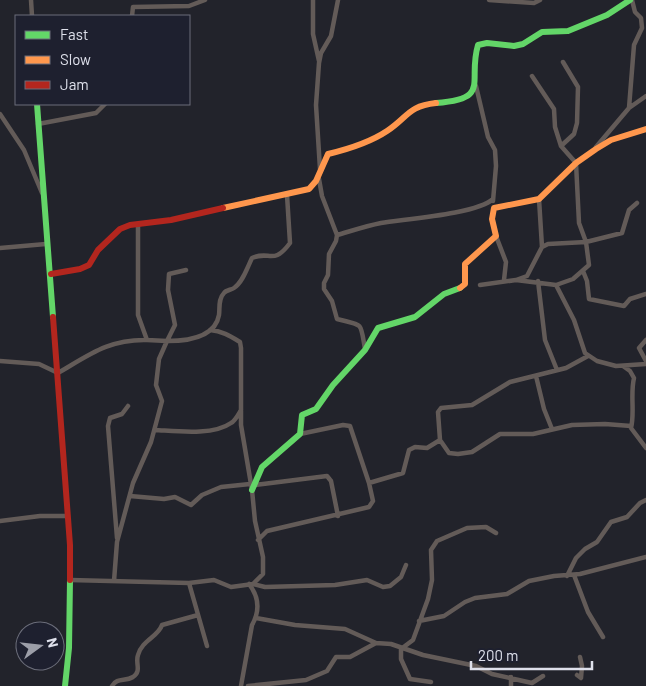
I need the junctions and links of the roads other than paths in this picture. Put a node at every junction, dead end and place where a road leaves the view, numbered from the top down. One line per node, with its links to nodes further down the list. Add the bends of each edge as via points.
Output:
1 (31, 0): 8 (street)
2 (205, 0): 9 (street, via 189,6 133,7)
3 (313, 0): 13 (street, via 313,34)
4 (338, 0): 13 (street, via 331,36)
5 (489, 0): 6 (street, via 534,3)
6 (540, 0)
7 (631, 0): 10 (street); 15 (street, via 607,15 568,31 542,32 514,46 487,42 478,45 475,52)
8 (32, 15)
9 (132, 15)
10 (641, 18): 11 (street); 19 (street, via 642,28 634,45)
11 (646, 22)
12 (562, 62): 23 (street, via 578,87 577,123 574,134)
13 (319, 63): 26 (street, via 316,105)
14 (532, 76): 23 (street, via 554,109 555,127)
15 (476, 86): 26 (street, via 464,98 414,107 387,131 348,151 328,154); 29 (street, via 494,150 496,166)
16 (646, 96): 19 (street)
17 (37, 105): 21 (street)
18 (104, 105): 21 (street, via 96,112)
19 (629, 108): 24 (street)
20 (0, 114): 28 (street, via 24,150)
21 (38, 124): 28 (street)
22 (646, 129): 24 (street)
23 (562, 146): 25 (street)
24 (596, 148): 25 (street)
25 (576, 163): 30 (street); 36 (street, via 579,223)
26 (320, 176): 27 (street, via 309,189); 34 (street, via 322,196)
27 (287, 195): 33 (street); 49 (street, via 290,243 276,257 252,258 236,288 224,293 218,318)
28 (43, 197): 37 (street)
29 (492, 199): 32 (street); 34 (street, via 487,205 369,225)
30 (539, 199): 32 (street); 38 (street)
31 (636, 203): 36 (street, via 628,210 622,233)
32 (494, 208): 35 (street, via 492,219)
33 (138, 225): 42 (street, via 120,229 98,250 89,265); 50 (street, via 138,315)
34 (336, 235): 53 (street, via 329,254 324,289 338,319 356,322 362,327)
35 (496, 236): 43 (street, via 506,262); 53 (street, via 465,264 462,270 464,287 444,294 415,317 378,328)
36 (586, 242): 38 (street); 41 (street, via 589,265)
37 (46, 244): 39 (street); 42 (street)
38 (542, 247): 44 (street, via 527,276)
39 (0, 248)
40 (186, 270): 52 (street, via 169,274 168,290 175,325)
41 (583, 271): 47 (street); 48 (street, via 589,299 624,306 630,299)
42 (50, 274): 59 (street)
43 (504, 280)
44 (516, 280): 45 (street); 46 (street)
45 (538, 281): 47 (street); 58 (street, via 545,340)
46 (480, 285)
47 (556, 285): 54 (street)
48 (646, 294)
49 (210, 330): 52 (street, via 191,340); 62 (street, via 221,331 240,342)
50 (147, 340): 52 (street); 59 (street, via 119,341)
51 (646, 340): 56 (street, via 639,348)
52 (167, 341): 65 (street, via 159,359 156,386 162,401)
53 (365, 350): 66 (street, via 316,409 302,415)
54 (588, 356): 57 (street, via 597,361); 58 (street)
55 (0, 361): 59 (street, via 39,364)
56 (646, 362): 57 (street)
57 (622, 365): 63 (street, via 634,378)
58 (557, 370): 60 (street)
59 (58, 373): 73 (street)
60 (536, 376): 64 (street); 67 (street, via 510,382 472,405 441,408 438,412)
61 (128, 406): 78 (street, via 122,414 110,418 108,426)
62 (241, 410): 65 (street, via 231,424 182,432); 70 (street)
63 (631, 426): 64 (street, via 604,424); 68 (street)
64 (552, 429): 67 (street, via 533,434 500,434 472,452 458,454 449,453)
65 (155, 430): 71 (street)
66 (300, 434): 69 (street, via 350,426); 70 (street, via 262,467)
67 (440, 440): 69 (street, via 427,448 409,450 403,473)
68 (646, 448)
69 (369, 483): 74 (street, via 373,498 371,505)
70 (252, 486): 71 (street, via 220,487 191,504 175,498); 74 (street, via 327,476 331,481); 77 (street)
71 (130, 496): 78 (street)
72 (646, 500): 82 (street, via 627,517 611,522 597,542 576,558)
73 (68, 516): 75 (street); 83 (street)
74 (338, 516): 77 (street, via 272,530)
75 (0, 521)
76 (496, 533): 89 (street, via 486,527 467,528 437,541 431,550 432,580 428,599)
77 (258, 540): 86 (street, via 263,574)
78 (117, 542): 84 (street)
79 (646, 557): 81 (street)
80 (406, 565): 86 (street, via 401,577 390,586 383,587 367,580 335,585 265,587)
81 (574, 575): 82 (street); 90 (street, via 588,612)
82 (567, 576): 89 (street, via 529,581 507,594 476,598 444,616)
83 (70, 580): 84 (street); 100 (street)
84 (114, 581): 85 (street)
85 (189, 582): 86 (street, via 214,580 231,586); 87 (street)
86 (251, 584): 88 (street, via 256,593)
87 (198, 615): 92 (street); 101 (street, via 162,625 157,634 146,640 137,656 139,669 136,673 116,680)
88 (256, 618): 91 (street, via 345,629); 99 (street)
89 (419, 621): 93 (street, via 413,640)
90 (603, 637)
91 (376, 643): 93 (street, via 391,644); 102 (street, via 350,657 336,657 327,671 306,680)
92 (208, 646)
93 (401, 649): 97 (street); 98 (street, via 401,659 410,679)
94 (580, 657): 95 (street, via 581,678)
95 (576, 675)
96 (543, 676): 97 (street, via 532,682)
97 (511, 677): 103 (street)
98 (431, 682)
99 (242, 685)
100 (65, 686)
101 (112, 686)
102 (248, 686)
103 (511, 686)

